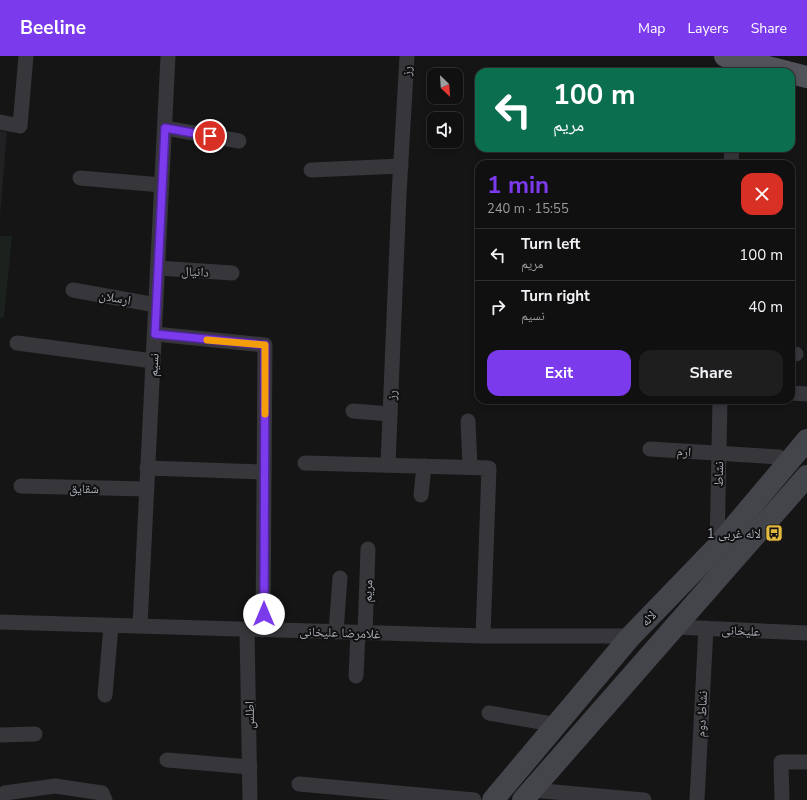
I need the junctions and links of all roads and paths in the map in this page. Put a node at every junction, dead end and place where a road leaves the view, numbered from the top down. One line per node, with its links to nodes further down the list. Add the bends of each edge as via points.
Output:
1 (26, 56): 8 (street, via 20,126)
2 (168, 56): 9 (street, نسیم)
3 (407, 56): 11 (street, رز)
4 (734, 62): 5 (main road)
5 (766, 68)
6 (795, 74): 7 (main road)
7 (807, 77)
8 (0, 122)
9 (165, 128): 10 (street); 14 (street, نسیم)
10 (239, 141)
11 (401, 166): 12 (street); 26 (street, رز)
12 (311, 170)
13 (80, 178): 14 (street)
14 (162, 185): 15 (street, نسیم)
15 (158, 268): 16 (street, دانیال); 18 (street, نسیم)
16 (232, 272)
17 (73, 290): 18 (street, ارسلان)
18 (156, 305): 19 (street, نسیم)
19 (155, 334): 21 (street, نسیم); 37 (street, via 265,345)
20 (17, 343): 21 (street)
21 (153, 361): 36 (street, نسیم)
22 (795, 393): 23 (street)
23 (807, 394)
24 (720, 404): 30 (street, نشاط)
25 (353, 411): 26 (street)
26 (390, 414): 33 (street, رز)
27 (468, 421): 35 (street)
28 (807, 440): 42 (main road, لاله)
29 (650, 449): 30 (street, ارم)
30 (719, 454): 31 (street, ارم); 42 (street, نشاط)
31 (779, 458)
32 (305, 463): 33 (street)
33 (388, 465): 34 (street)
34 (424, 466): 35 (street); 41 (street)
35 (470, 467): 55 (street, via 489,468)
36 (147, 468): 37 (street); 40 (street, نسیم)
37 (264, 472): 51 (street)
38 (807, 476): 48 (main road, لاله)
39 (21, 486): 40 (street, شقایق)
40 (146, 489): 47 (street, نسیم)
41 (421, 495)
42 (717, 547): 56 (main road, لاله)
43 (368, 549): 53 (street, مریم)
44 (340, 578): 52 (street)
45 (0, 622): 46 (street, غلامرضا علیخانی)
46 (110, 626): 47 (street, غلامرضا علیخانی); 58 (street)
47 (140, 626): 50 (street, غلامرضا علیخانی)
48 (675, 626): 49 (street, علیخانی); 61 (main road, لاله)
49 (706, 628): 54 (street, علیخانی); 77 (street, نشاط دوم)
50 (247, 629): 51 (street, غلامرضا علیخانی); 67 (street, اطلس)
51 (263, 630): 52 (street, غلامرضا علیخانی)
52 (336, 632): 53 (street, غلامرضا علیخانی)
53 (361, 633): 55 (street, غلامرضا علیخانی); 57 (street, مریم)
54 (807, 633)
55 (483, 636): 56 (street, غلامرضا علیخانی)
56 (632, 636): 59 (main road, لاله)
57 (356, 676)
58 (105, 695)
59 (578, 701): 61 (main road); 62 (main road, لاله)
60 (489, 713): 62 (street)
61 (597, 715): 70 (main road, لاله)
62 (558, 724): 75 (main road, لاله)
63 (35, 734): 64 (street)
64 (0, 735)
65 (167, 760): 67 (street)
66 (807, 762): 78 (street, via 781,762)
67 (250, 767): 73 (street, اطلس)
68 (299, 784): 74 (street)
69 (34, 795): 71 (street, via 5,793); 72 (street, via 55,786 102,793)
70 (528, 795): 76 (street)
71 (0, 796)
72 (105, 800)
73 (250, 800)
74 (474, 800)
75 (493, 800)
76 (644, 800)
77 (697, 800)
78 (782, 800)

